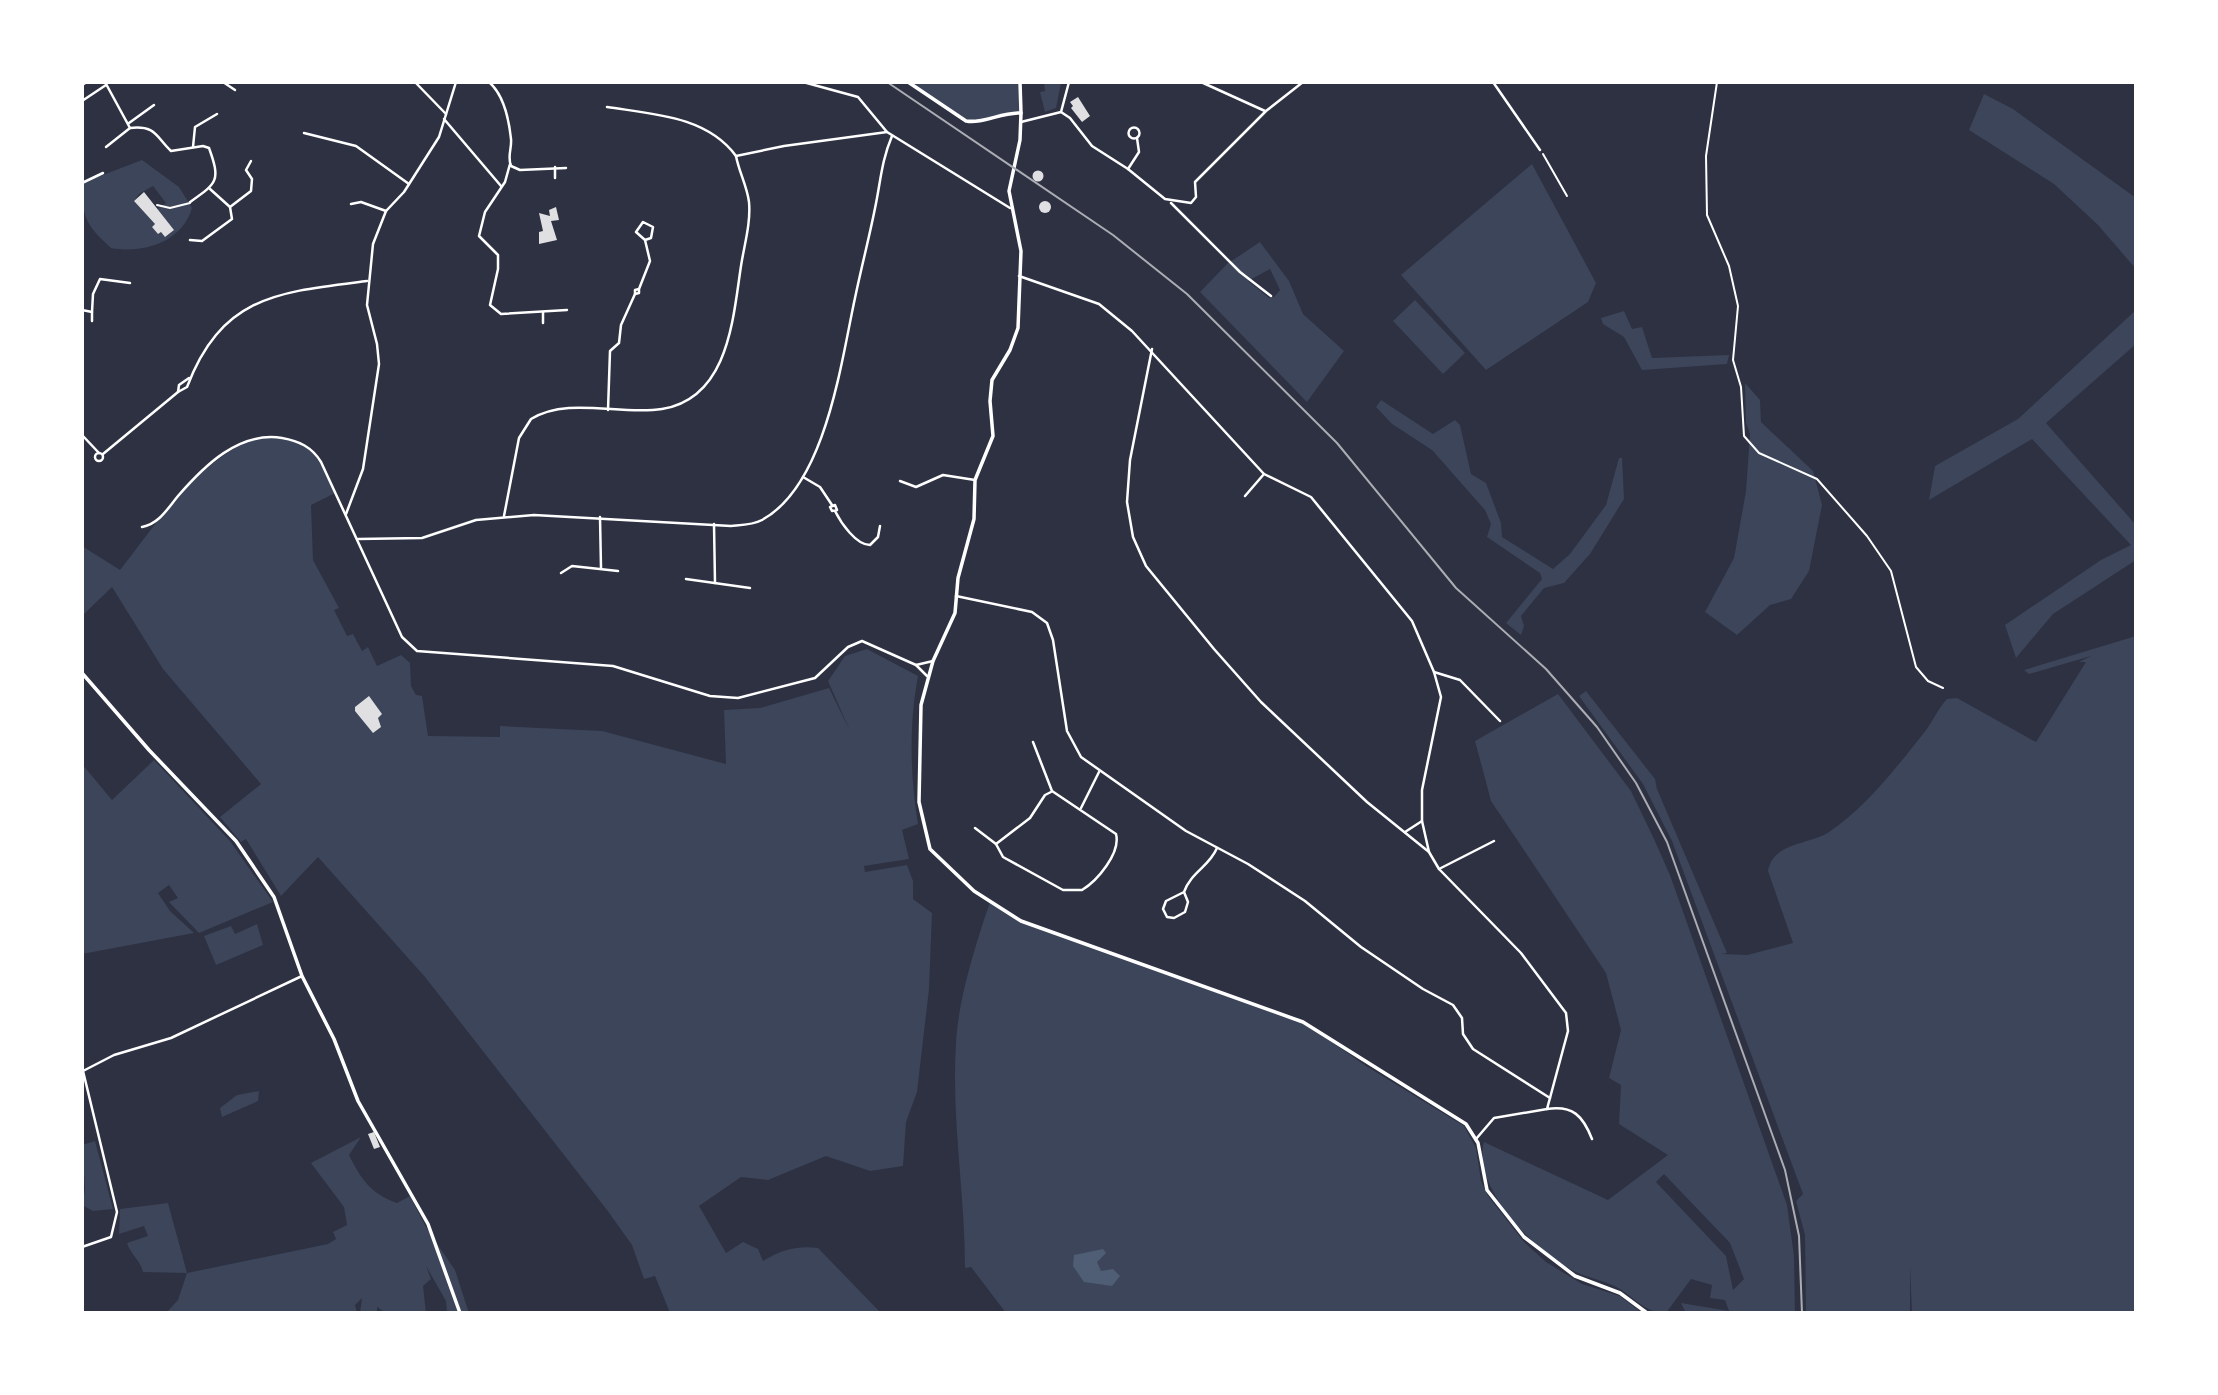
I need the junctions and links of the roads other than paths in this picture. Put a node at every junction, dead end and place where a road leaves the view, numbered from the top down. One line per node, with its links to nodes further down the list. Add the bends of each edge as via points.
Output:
1 (223, 82): 13 (street)
2 (415, 82): 21 (street)
3 (456, 82): 21 (street)
4 (489, 82): 34 (street, via 504,109)
5 (803, 82): 25 (street, via 858,96)
6 (908, 82): 19 (main road, via 973,123 1003,113)
7 (1020, 82): 19 (main road)
8 (1069, 82): 18 (street)
9 (1201, 82): 17 (street)
10 (1303, 82): 17 (street)
11 (1493, 82): 31 (street)
12 (106, 83): 14 (street); 24 (street)
13 (234, 90)
14 (82, 101)
15 (154, 105): 24 (street)
16 (607, 107): 32 (street, via 703,128)
17 (1266, 111): 45 (street, via 1195,182 1196,197 1191,203)
18 (1061, 112): 23 (street); 37 (street, via 1092,146)
19 (1021, 113): 23 (main road)
20 (217, 114): 30 (street, via 194,128)
21 (446, 114): 22 (street)
22 (444, 119): 41 (street, via 439,137); 42 (street)
23 (1021, 122): 49 (main road, via 1010,180)
24 (129, 126): 29 (street); 30 (street, via 158,134 168,150)
25 (887, 132): 27 (street); 32 (street)
26 (304, 134): 41 (street, via 356,146)
27 (892, 136): 49 (street); 69 (street, via 883,159 828,417)
28 (1137, 138): 37 (street, via 1139,152)
29 (106, 147)
30 (192, 147): 43 (street, via 205,146 210,151 217,173)
31 (1540, 150)
32 (736, 156): 66 (street, via 749,214 729,338 718,366 694,395 669,408)
33 (251, 161): 48 (street, via 246,170 252,178 251,191)
34 (510, 164): 35 (street, via 520,170); 42 (street)
35 (555, 167): 36 (street); 39 (street)
36 (566, 167)
37 (1128, 169): 45 (street)
38 (103, 173): 40 (street)
39 (555, 178)
40 (82, 183)
41 (409, 184): 50 (street)
42 (501, 186): 60 (street, via 485,212 479,236 498,255 490,305 501,314)
43 (210, 189): 44 (street); 48 (street)
44 (190, 202): 47 (lane, via 177,207)
45 (1170, 202): 56 (street, via 1240,272)
46 (351, 204): 50 (street, via 361,202)
47 (157, 205)
48 (230, 207): 51 (street, via 230,220 202,241)
49 (1010, 208): 53 (main road, via 1021,251)
50 (386, 211): 54 (street, via 373,244)
51 (190, 240)
52 (645, 240): 52 (street, via 639,238 638,226 649,223 654,233); 66 (street, via 650,267 621,325 619,343 610,351)
53 (1020, 276): 63 (street, via 1099,304); 70 (main road, via 1016,338 992,380 993,436)
54 (367, 281): 64 (street, via 278,295 253,304 218,331); 73 (street, via 379,364 363,469)
55 (131, 283): 59 (street, via 100,279)
56 (1271, 296)
57 (82, 310): 59 (street)
58 (567, 310): 60 (street)
59 (92, 312): 61 (street)
60 (543, 312): 62 (street)
61 (92, 321)
62 (543, 323)
63 (1152, 349): 68 (street); 99 (street, via 1130,460 1127,502 1133,537 1146,566 1213,649 1294,735)
64 (189, 378): 65 (street, via 186,389); 65 (street, via 179,384)
65 (178, 393): 67 (street, via 101,453)
66 (608, 410): 74 (street, via 559,409 531,419 519,438)
67 (82, 435)
68 (1264, 474): 72 (street); 89 (street, via 1311,497 1326,512 1412,621)
69 (803, 477): 76 (street, via 762,520 748,525); 77 (street, via 820,487 830,509 855,540 866,546 878,537)
70 (975, 480): 71 (street, via 943,475 916,487); 86 (main road, via 974,519)
71 (900, 481)
72 (1245, 496)
73 (346, 514): 78 (street, via 321,462 308,447 295,440 258,438 235,446 204,469 160,518); 79 (street)
74 (504, 516): 75 (street); 79 (street, via 422,538)
75 (600, 517): 76 (street); 80 (street)
76 (714, 524): 84 (street)
77 (880, 526)
78 (142, 527)
79 (358, 538): 88 (street, via 402,637 412,649 422,652 613,666 720,698 755,696 815,678 848,647 862,641)
80 (601, 568): 81 (street); 82 (street, via 572,566)
81 (618, 571)
82 (561, 573)
83 (686, 579): 84 (street)
84 (715, 583): 85 (street)
85 (750, 588)
86 (956, 596): 87 (main road, via 953,622); 94 (street, via 1032,612 1047,623 1069,738 1081,757)
87 (933, 660): 88 (street); 91 (main road)
88 (916, 665): 91 (street)
89 (1434, 672): 92 (street, via 1460,680); 97 (street, via 1441,697 1422,790)
90 (82, 673): 106 (main road, via 236,841 274,897)
91 (927, 676): 109 (main road, via 919,723 922,813 933,854 974,891 1011,916 1303,1022 1466,1124)
92 (1500, 721)
93 (1033, 742): 95 (street)
94 (1099, 772): 96 (street); 102 (street)
95 (1052, 791): 96 (street); 101 (street, via 1030,818)
96 (1081, 808): 101 (street, via 1118,838 1104,868 1082,890 1063,890 1007,860)
97 (1422, 821): 99 (street); 103 (street)
98 (975, 828): 101 (street)
99 (1405, 832): 103 (street)
100 (1494, 841): 104 (street)
101 (996, 844)
102 (1217, 848): 105 (street, via 1208,863 1193,874); 107 (street, via 1305,901 1361,947 1453,1005 1474,1049)
103 (1429, 852): 104 (street)
104 (1440, 869): 107 (street, via 1521,953 1566,1013 1568,1031)
105 (1184, 892): 105 (street, via 1166,901 1167,917 1185,912)
106 (302, 976): 111 (street, via 171,1038 114,1055 83,1071 117,1212 111,1237); 112 (main road, via 363,1111 428,1224)
107 (1552, 1098): 108 (street)
108 (1547, 1109): 109 (street, via 1494,1118); 110 (street, via 1574,1112 1583,1119)
109 (1476, 1139): 113 (main road, via 1487,1190 1524,1237 1575,1276 1620,1293)
110 (1592, 1139)
111 (82, 1247)
112 (460, 1313)
113 (1647, 1313)

